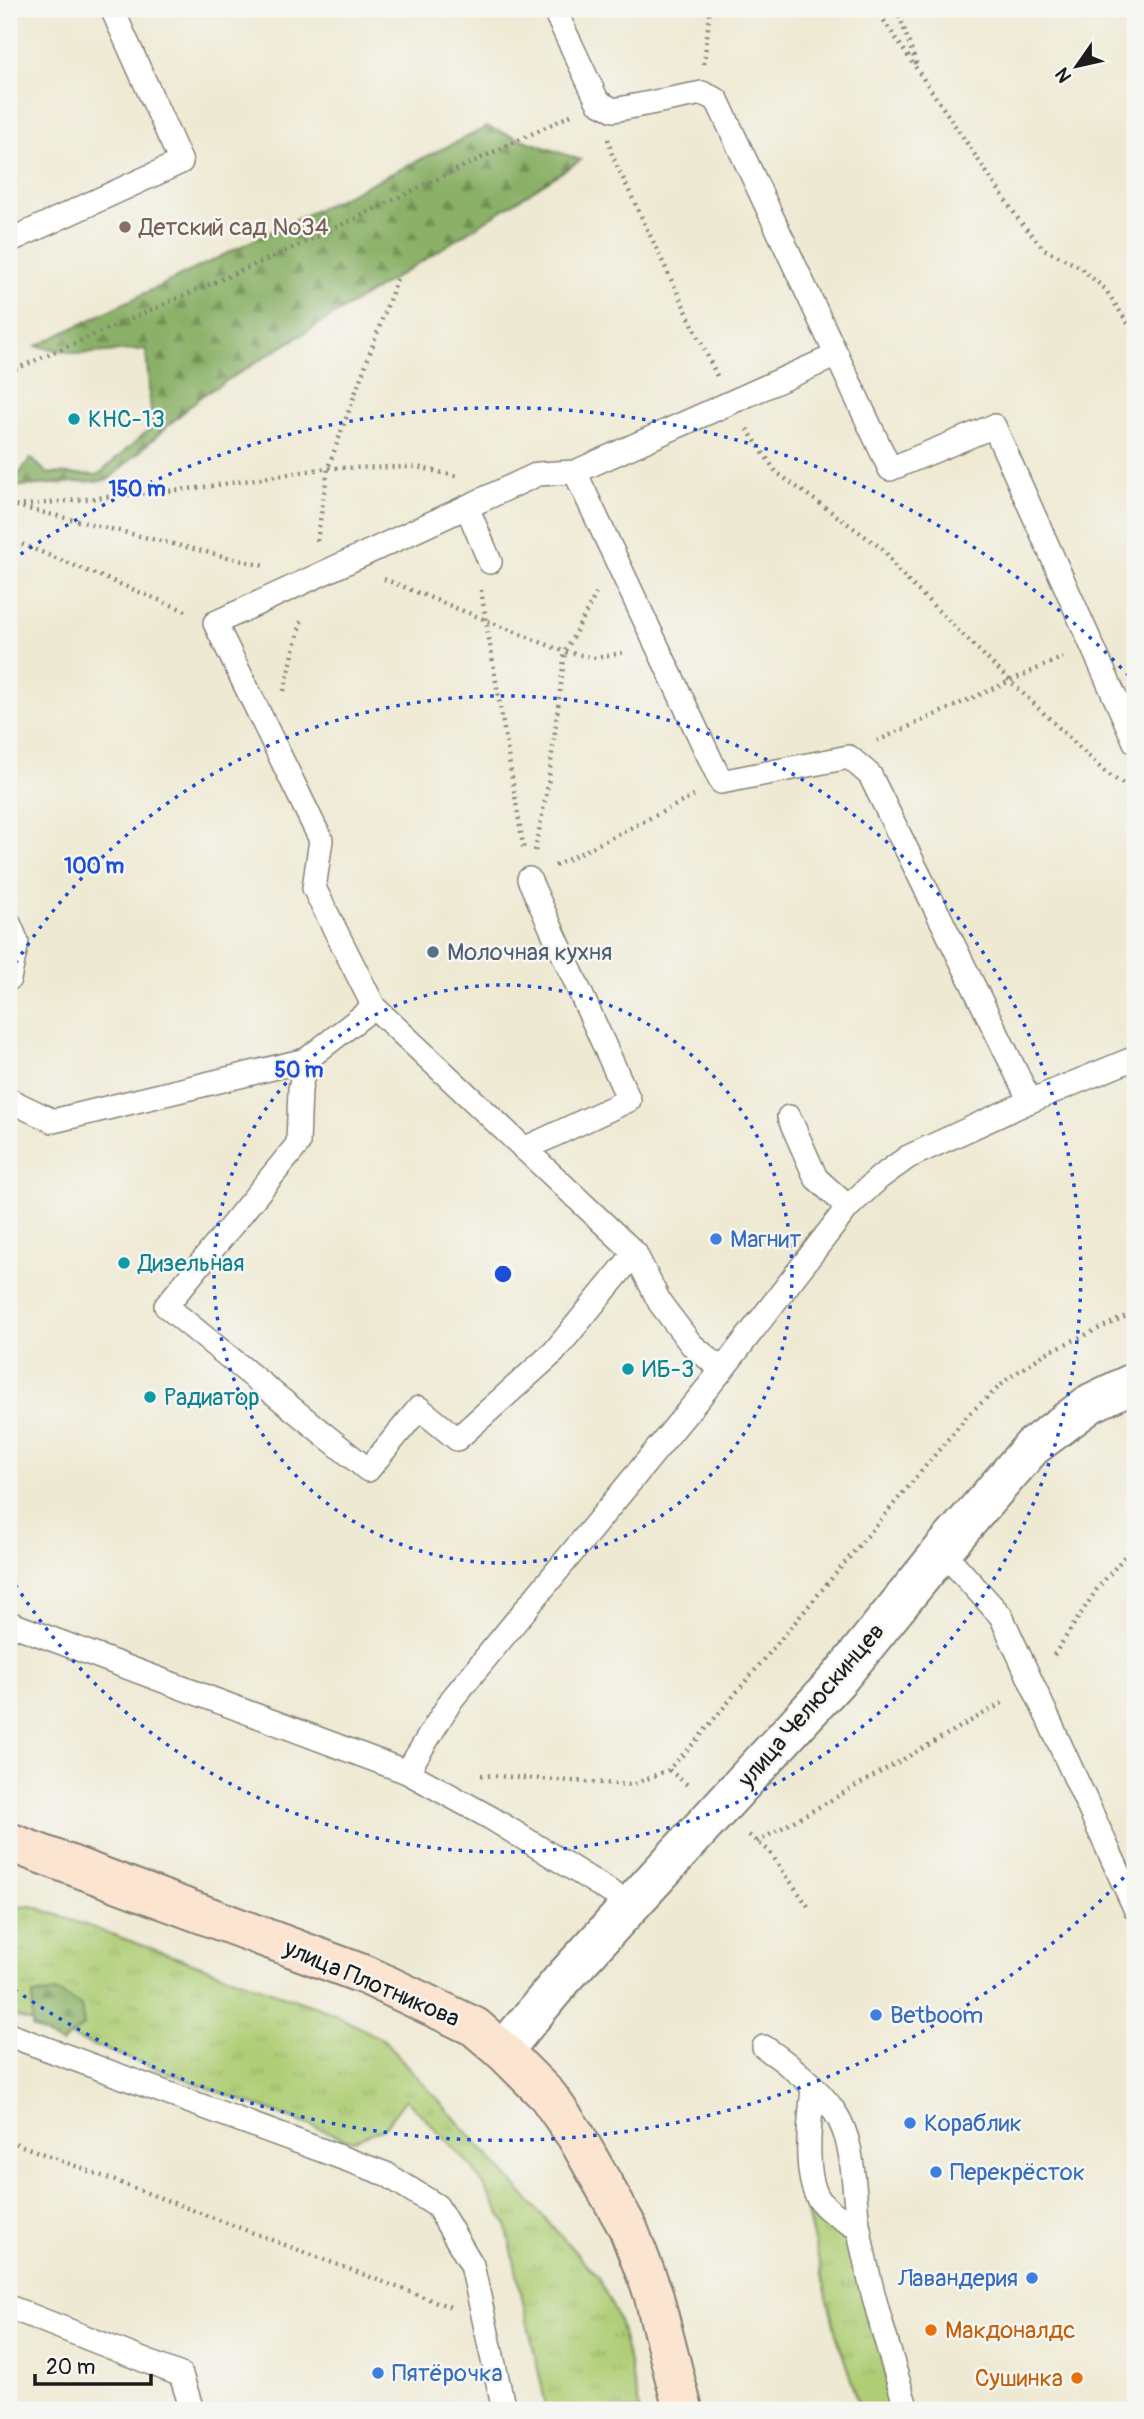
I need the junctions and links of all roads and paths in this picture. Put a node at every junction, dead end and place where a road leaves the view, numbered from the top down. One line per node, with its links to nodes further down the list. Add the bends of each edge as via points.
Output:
1 (112, 9): 9 (lane, via 181,162)
2 (554, 9): 8 (lane)
3 (710, 9): 7 (path)
4 (876, 9): 6 (path)
5 (897, 9): 6 (path)
6 (919, 73): 11 (path, via 1018,220 1044,249 1078,266 1105,289)
7 (702, 93): 8 (lane, via 614,110); 12 (lane, via 717,100)
8 (598, 102): 13 (path, via 293,248); 14 (path, via 612,155)
9 (9, 241)
10 (398, 276): 15 (path)
11 (1135, 334)
12 (837, 355): 14 (lane); 28 (lane, via 890,469 994,426)
13 (9, 372)
14 (730, 403): 16 (lane); 31 (path, via 776,472 884,551 900,573)
15 (328, 468): 17 (path, via 417,467); 18 (path, via 198,488); 25 (path)
16 (575, 472): 17 (lane, via 538,474); 22 (lane)
17 (507, 488): 19 (lane)
18 (16, 506): 20 (path); 25 (path)
19 (467, 507): 23 (lane); 24 (lane)
20 (9, 508)
21 (9, 539): 27 (path)
22 (615, 558): 29 (lane); 30 (path)
23 (490, 562): 26 (path, via 481,589)
24 (344, 563): 25 (lane); 26 (path)
25 (312, 578): 27 (lane); 32 (path)
26 (485, 620): 30 (path); 37 (path)
27 (215, 623): 32 (lane)
28 (1092, 645): 31 (path); 33 (lane)
29 (657, 646): 30 (path, via 596,658); 35 (lane)
30 (565, 652): 37 (path, via 548,785)
31 (1009, 680): 34 (path); 36 (path, via 1105,772)
32 (272, 740): 40 (lane, via 321,840 314,888)
33 (1135, 742)
34 (849, 757): 35 (lane); 44 (lane, via 870,775)
35 (721, 782): 37 (path)
36 (1135, 792)
37 (529, 879): 46 (lane, via 629,1100)
38 (9, 923): 39 (lane, via 17,942)
39 (9, 979)
40 (374, 1007): 42 (lane); 46 (lane)
41 (1135, 1058): 44 (lane)
42 (306, 1060): 43 (lane, via 53,1121); 48 (lane, via 298,1144 166,1306 368,1470 419,1408 457,1439 554,1352)
43 (9, 1100)
44 (1030, 1101): 47 (lane, via 908,1157)
45 (789, 1117): 47 (lane, via 816,1178)
46 (524, 1149): 48 (lane)
47 (848, 1207): 50 (lane)
48 (635, 1253): 50 (lane, via 660,1303 691,1344)
49 (1135, 1312): 56 (path, via 1046,1353 1010,1377 969,1414)
50 (722, 1370): 57 (lane, via 452,1699)
51 (1135, 1382): 53 (street, улица Челюскинцев, via 1091,1403 1032,1447)
52 (1135, 1544): 55 (path, via 1097,1589)
53 (942, 1551): 55 (lane, via 1001,1616); 63 (street, улица Челюскинцев, via 840,1677)
54 (9, 1623): 57 (lane)
55 (1034, 1685): 62 (path); 64 (lane)
56 (668, 1770): 58 (path, via 632,1785); 59 (path)
57 (407, 1772): 63 (lane)
58 (474, 1775)
59 (693, 1788)
60 (740, 1827): 62 (path)
61 (9, 1842): 68 (main road, улица Плотникова, via 368,1976 475,2027)
62 (757, 1842): 65 (path, via 768,1850)
63 (630, 1904): 68 (street, улица Челюскинцев)
64 (1135, 1908)
65 (810, 1909)
66 (9, 2035): 73 (lane, via 386,2174 437,2206 472,2264)
67 (764, 2047): 69 (lane, via 792,2065)
68 (503, 2051): 76 (main road, улица Плотникова, via 548,2096 628,2228 653,2293)
69 (813, 2089): 71 (lane, via 834,2111 847,2137); 71 (lane, via 809,2133 816,2196)
70 (9, 2141): 73 (path)
71 (859, 2229): 77 (lane)
72 (9, 2307): 74 (lane, via 181,2375)
73 (484, 2320): 75 (lane)
74 (192, 2410)
75 (505, 2410)
76 (683, 2410)
77 (907, 2410)

